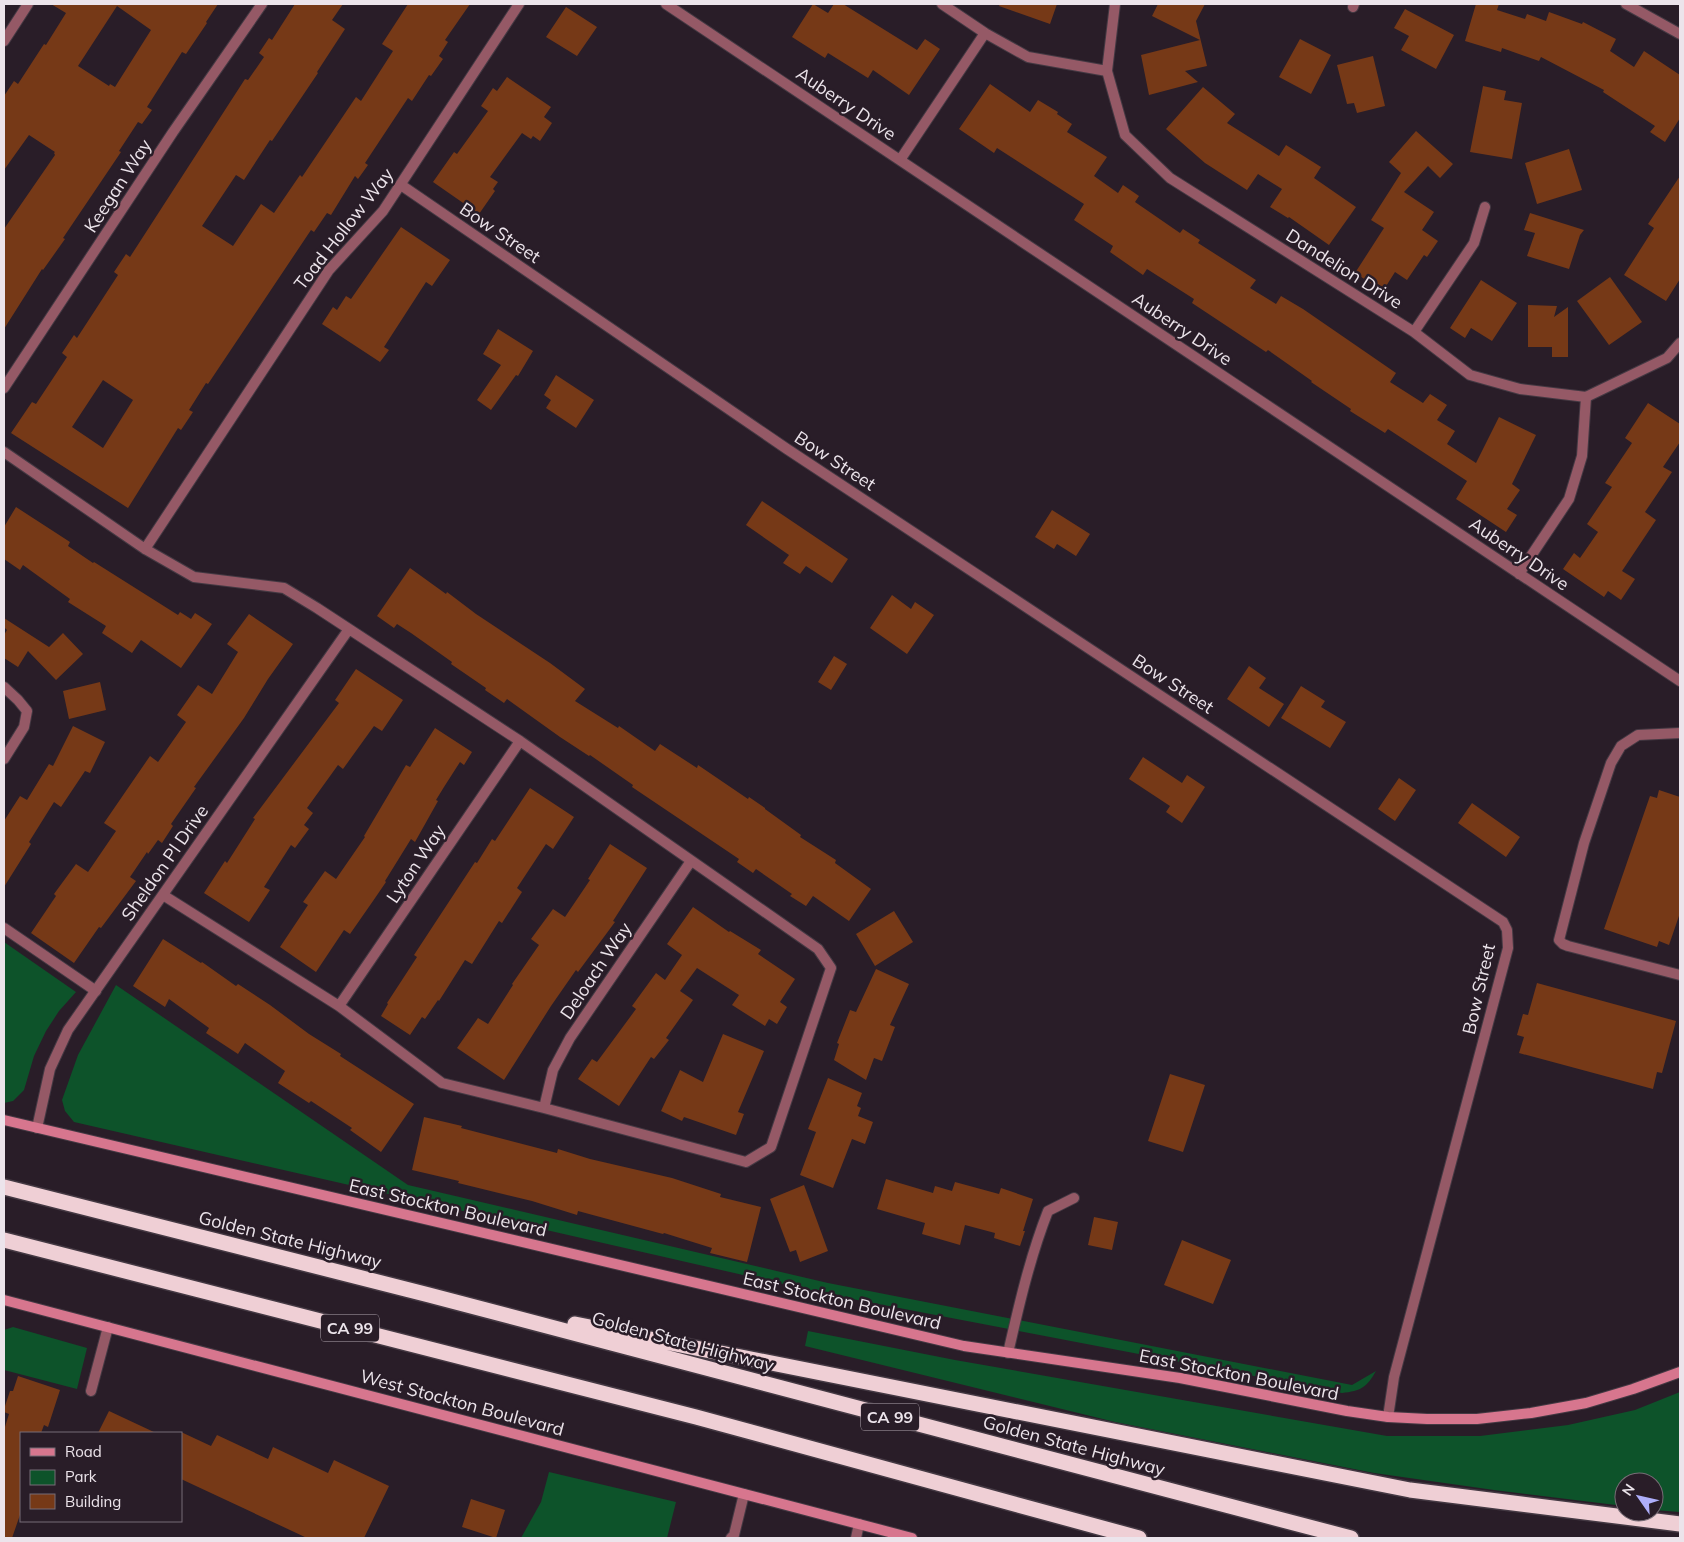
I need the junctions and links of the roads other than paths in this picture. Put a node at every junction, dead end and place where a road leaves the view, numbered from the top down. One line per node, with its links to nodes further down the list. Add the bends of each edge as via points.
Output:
1 (28, 4): 10 (street)
2 (262, 4): 17 (street, Keegan Way)
3 (518, 4): 13 (street, Toad Hollow Way)
4 (666, 4): 12 (street, Auberry Drive)
5 (942, 4): 8 (street)
6 (1116, 4): 11 (street, Dandelion Drive)
7 (1626, 4): 9 (street)
8 (985, 33): 11 (street, via 1028,57); 12 (street)
9 (1680, 34)
10 (4, 41)
11 (1107, 71): 15 (street, Dandelion Drive, via 1125,135 1170,178)
12 (900, 160): 21 (street, Auberry Drive)
13 (401, 185): 20 (street, Toad Hollow Way, via 384,211 329,270); 46 (street, Bow Street, via 787,449 1504,922 1508,948 1394,1378)
14 (1486, 207): 15 (street, via 1474,243)
15 (1414, 332): 18 (street, Dandelion Drive, via 1470,375 1520,388)
16 (1680, 343): 18 (street, via 1667,358)
17 (4, 388)
18 (1586, 397): 21 (street, via 1582,456 1569,499)
19 (4, 452): 20 (street)
20 (145, 549): 22 (street, via 194,577 284,588)
21 (1519, 574): 23 (street, Auberry Drive)
22 (349, 630): 26 (street); 29 (street, Sheldon Pl Drive)
23 (1680, 681)
24 (4, 688): 27 (street, via 27,711 24,727)
25 (1680, 733): 31 (street, via 1638,736 1621,746 1611,763 1584,843 1559,940 1568,946)
26 (520, 740): 28 (street); 33 (street, Lyton Way)
27 (4, 759)
28 (691, 861): 34 (street, Deloach Way, via 570,1038 553,1070); 34 (street, via 818,949 831,968 771,1147 746,1162)
29 (163, 895): 32 (street, Sheldon Pl Drive); 33 (street)
30 (4, 928): 32 (street)
31 (1680, 975)
32 (96, 991): 36 (street, Sheldon Pl Drive, via 68,1030 50,1069)
33 (339, 1006): 34 (street, via 442,1083)
34 (544, 1108)
35 (4, 1120): 36 (street, East Stockton Boulevard)
36 (37, 1128): 43 (street, East Stockton Boulevard, via 964,1346)
37 (4, 1187): 40 (highway, Golden State Highway / CA 99)
38 (1074, 1198): 43 (street, via 1048,1211 1029,1266)
39 (4, 1240): 53 (highway, CA 99, via 686,1414)
40 (429, 1295): 49 (highway, via 1410,1490); 54 (highway, Golden State Highway / CA 99)
41 (4, 1300): 42 (street, West Stockton Boulevard)
42 (108, 1326): 45 (street); 47 (street, West Stockton Boulevard)
43 (1008, 1353): 46 (street, East Stockton Boulevard, via 1180,1378)
44 (1680, 1372): 46 (street, East Stockton Boulevard, via 1586,1403 1531,1413 1477,1419)
45 (91, 1391)
46 (1388, 1418)
47 (744, 1494): 48 (street, West Stockton Boulevard); 50 (street)
48 (859, 1524): 51 (street); 52 (street, West Stockton Boulevard)
49 (1680, 1524)
50 (731, 1538)
51 (856, 1538)
52 (912, 1538)
53 (1139, 1538)
54 (1351, 1538)

